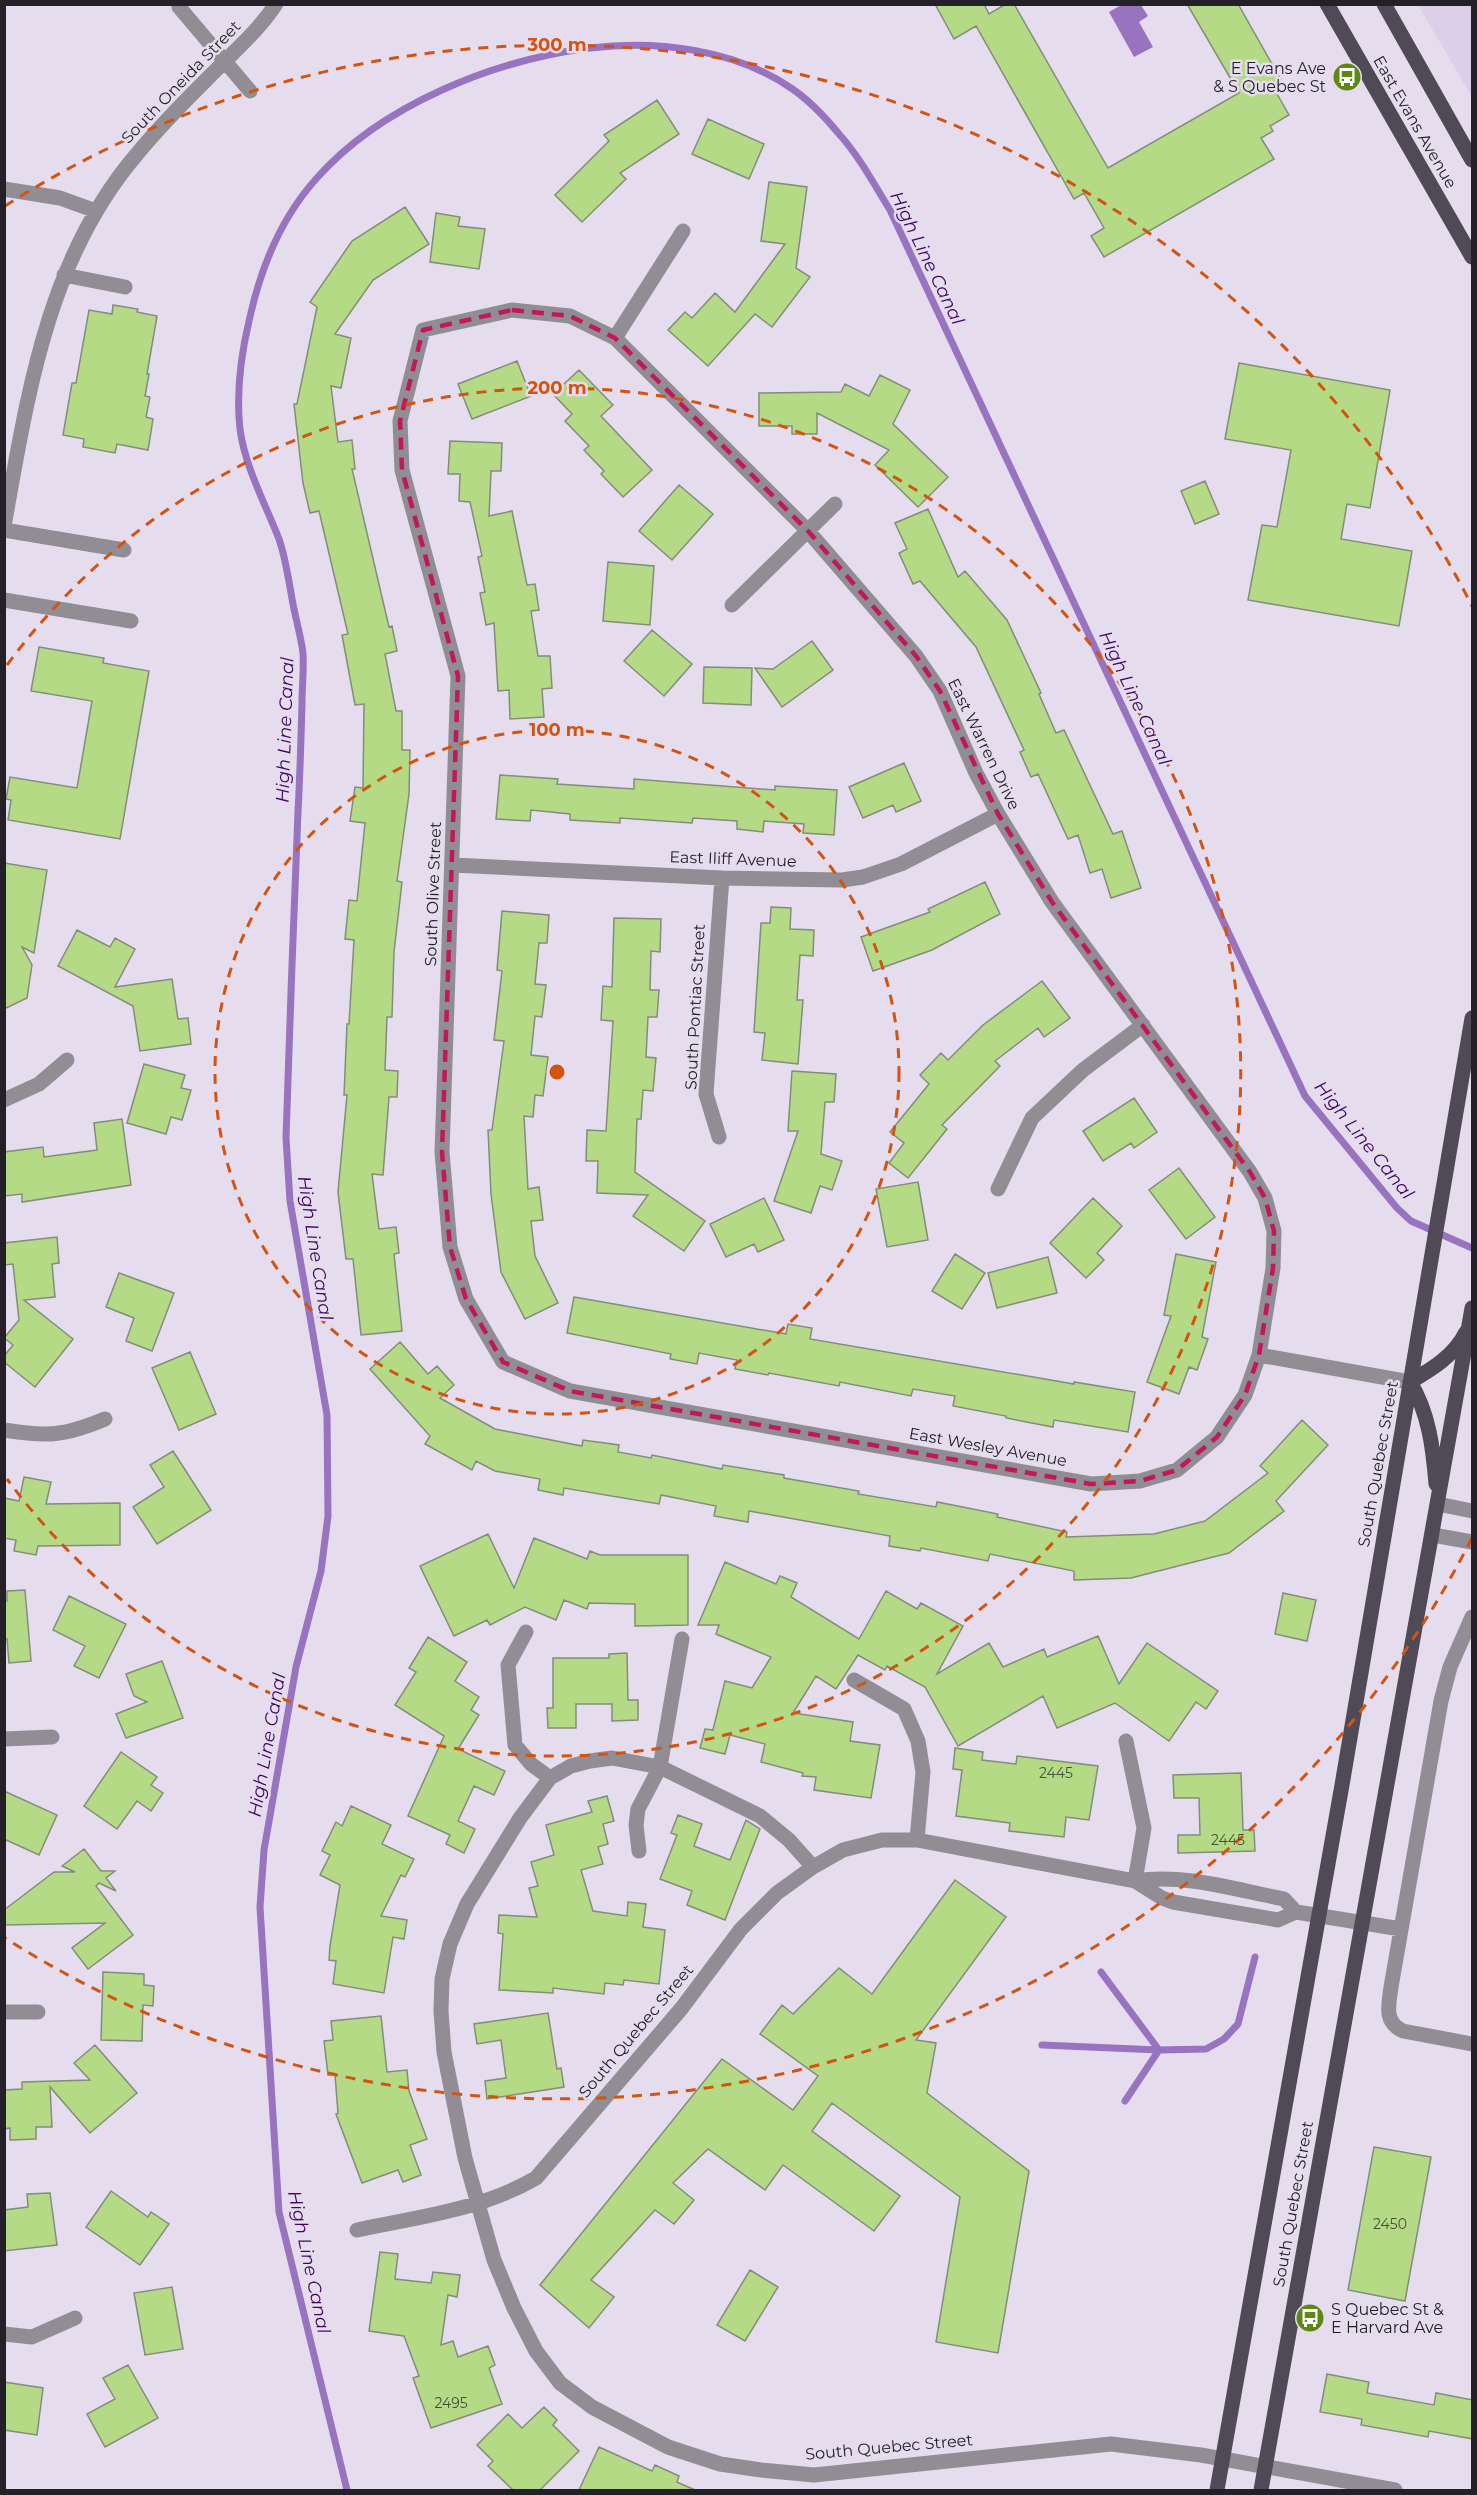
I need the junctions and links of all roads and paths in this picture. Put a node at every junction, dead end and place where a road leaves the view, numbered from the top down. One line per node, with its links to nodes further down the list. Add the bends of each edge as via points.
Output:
1 (276, 4): 5 (street, South Oneida Street)
2 (1327, 4): 11 (main road, East Evans Avenue)
3 (1384, 4): 7 (main road, East Evans Avenue)
4 (178, 7): 5 (street)
5 (225, 61): 6 (street); 9 (street, South Oneida Street, via 165,121)
6 (250, 91)
7 (1473, 160)
8 (4, 189): 9 (street, via 60,198)
9 (96, 211): 12 (street, South Oneida Street)
10 (683, 231): 14 (street)
11 (1473, 257)
12 (64, 275): 13 (street); 16 (street, South Oneida Street, via 46,323)
13 (125, 287)
14 (615, 338): 15 (street, East Warren Drive, via 570,316 512,310 423,330); 19 (street, East Warren Drive)
15 (400, 421): 25 (street, South Olive Street, via 402,470 458,676)
16 (10, 467): 18 (street, South Oneida Street)
17 (835, 504): 19 (street)
18 (4, 528): 20 (street)
19 (808, 531): 22 (street); 24 (street, East Warren Drive, via 926,669 950,710)
20 (124, 550)
21 (4, 600): 23 (street)
22 (732, 605)
23 (131, 621)
24 (998, 814): 26 (street, East Iliff Avenue, via 901,864 863,877); 28 (street, East Warren Drive, via 1052,902)
25 (453, 865): 26 (street, East Iliff Avenue); 35 (street, South Olive Street, via 442,1152 444,1195 450,1246 466,1299)
26 (722, 878): 31 (street, South Pontiac Street, via 706,1094)
27 (1473, 1018): 36 (main road, South Quebec Street)
28 (1143, 1025): 32 (street, via 1083,1070 1032,1119); 34 (street, East Warren Drive, via 1265,1198 1274,1231 1274,1268)
29 (67, 1060): 30 (street, via 39,1084)
30 (4, 1100)
31 (719, 1137)
32 (998, 1189)
33 (1471, 1316): 36 (main road, via 1454,1350); 39 (main road, South Quebec Street)
34 (1258, 1355): 35 (street, East Wesley Avenue, via 1245,1395 1217,1437 1177,1470 1140,1481 1091,1484 570,1391); 36 (street)
35 (503, 1362)
36 (1410, 1382): 39 (main road, via 1427,1421); 57 (main road, South Quebec Street)
37 (105, 1419): 38 (street, via 72,1433 35,1435)
38 (4, 1430)
39 (1438, 1504): 40 (street); 41 (main road, South Quebec Street)
40 (1473, 1511)
41 (1433, 1535): 42 (street); 58 (main road, South Quebec Street)
42 (1471, 1543)
43 (1473, 1617): 59 (street, via 1454,1656 1443,1693)
44 (526, 1632): 51 (street, via 508,1665 515,1745)
45 (682, 1639): 50 (street)
46 (854, 1680): 52 (street, via 904,1709 918,1741 923,1772)
47 (52, 1737): 48 (street)
48 (4, 1738)
49 (1126, 1741): 55 (street, via 1144,1828)
50 (660, 1767): 51 (street, South Quebec Street, via 612,1758 571,1766); 53 (street, via 638,1809); 54 (street, South Quebec Street, via 760,1816 789,1839)
51 (550, 1778): 63 (street, South Quebec Street, via 520,1818 467,1904 450,1944 442,1979 444,2052)
52 (917, 1840): 54 (street, South Quebec Street, via 882,1840 843,1850); 55 (street, South Quebec Street)
53 (639, 1851)
54 (813, 1867): 63 (street, South Quebec Street, via 777,1893 741,1929 681,2009 536,2178)
55 (1135, 1881): 56 (street, South Quebec Street, via 1178,1879 1284,1899); 56 (street, South Quebec Street, via 1173,1902 1278,1920)
56 (1296, 1912): 57 (street, South Quebec Street)
57 (1318, 1916): 58 (street, South Quebec Street); 67 (main road, South Quebec Street)
58 (1361, 1923): 59 (street); 68 (main road, South Quebec Street)
59 (1401, 1929): 62 (street, via 1389,2004 1390,2021 1402,2031)
60 (38, 2012): 61 (street)
61 (4, 2013)
62 (1473, 2044)
63 (478, 2205): 64 (street); 67 (street, South Quebec Street, via 494,2260 514,2308 536,2351 560,2383 591,2407 668,2447 720,2464 814,2475 1103,2444)
64 (357, 2230)
65 (75, 2318): 66 (street, via 32,2337)
66 (4, 2334)
67 (1223, 2458): 68 (street); 69 (main road, South Quebec Street)
68 (1265, 2466): 70 (main road, South Quebec Street); 71 (street)
69 (1217, 2490)
70 (1261, 2490)
71 (1395, 2490)

